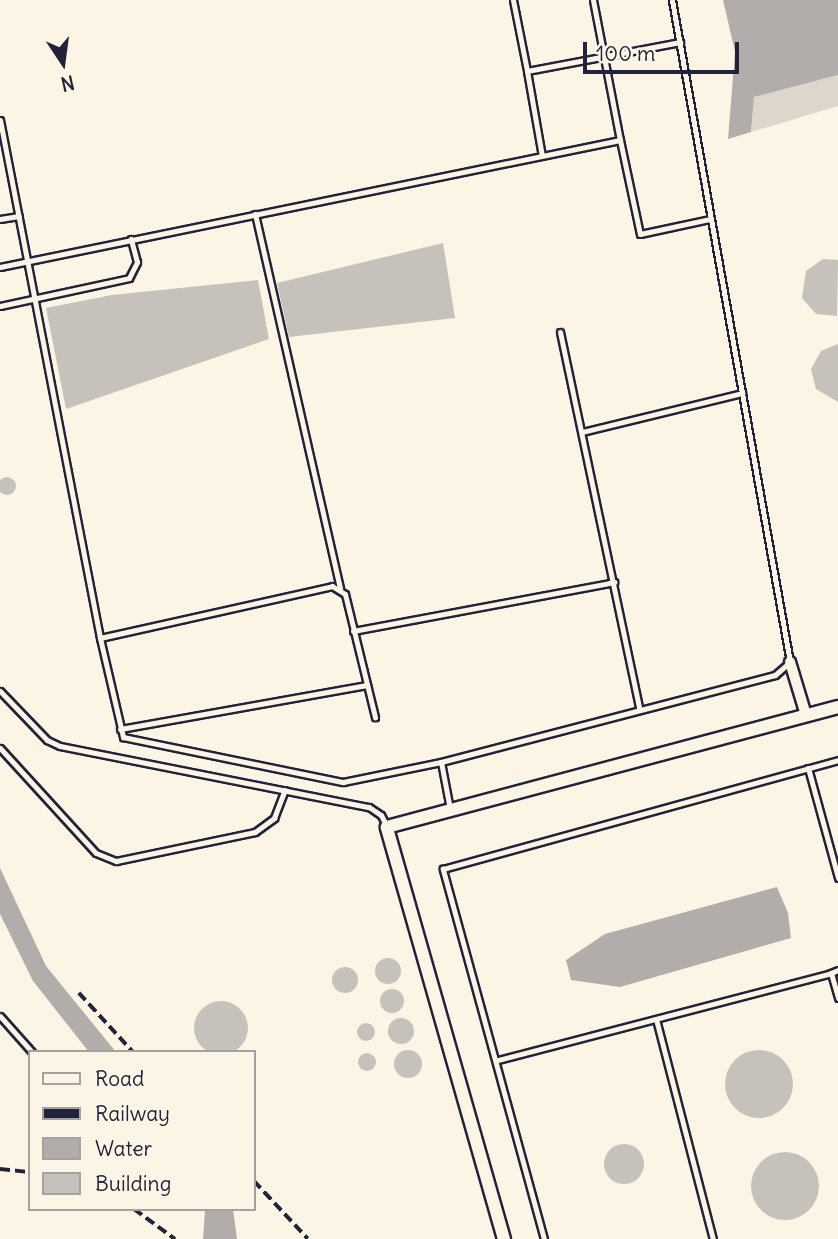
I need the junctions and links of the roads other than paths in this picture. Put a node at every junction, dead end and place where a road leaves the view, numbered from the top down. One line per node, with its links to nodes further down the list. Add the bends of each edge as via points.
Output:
1 (513, 0): 6 (lane)
2 (593, 0): 5 (lane)
3 (672, 0): 4 (lane)
4 (680, 42): 5 (lane); 13 (lane)
5 (603, 56): 6 (lane); 8 (lane)
6 (527, 71): 9 (lane)
7 (0, 120): 11 (lane)
8 (620, 140): 9 (lane); 13 (lane, via 640,234)
9 (542, 156): 10 (lane)
10 (255, 214): 14 (lane); 23 (lane)
11 (19, 216): 12 (lane); 15 (lane)
12 (0, 219)
13 (710, 219): 20 (lane)
14 (131, 239): 15 (lane); 17 (lane, via 137,262 129,278)
15 (29, 262): 16 (lane); 17 (lane)
16 (0, 267)
17 (36, 299): 18 (lane); 25 (lane)
18 (0, 306)
19 (560, 332): 21 (lane)
20 (742, 393): 21 (lane); 26 (lane)
21 (582, 432): 22 (lane)
22 (614, 582): 24 (lane); 30 (lane)
23 (340, 588): 24 (lane); 25 (lane, via 332,586)
24 (353, 631): 27 (lane)
25 (100, 638): 33 (lane)
26 (790, 662): 30 (lane, via 775,675); 31 (street)
27 (367, 685): 32 (lane); 33 (lane)
28 (0, 691): 38 (lane, via 47,740 60,746)
29 (838, 707): 31 (street)
30 (640, 710): 36 (lane)
31 (806, 715): 39 (street)
32 (375, 718)
33 (120, 729): 36 (lane, via 130,741 343,782)
34 (0, 748): 38 (lane, via 96,853 116,861 255,832 274,818)
35 (838, 760): 37 (lane)
36 (441, 762): 39 (lane)
37 (808, 768): 41 (lane); 48 (lane, via 443,869)
38 (285, 790): 40 (lane, via 369,807)
39 (450, 809): 40 (street)
40 (387, 827): 49 (street)
41 (838, 878)
42 (838, 970): 43 (lane)
43 (831, 973): 44 (lane); 46 (lane)
44 (838, 998)
45 (0, 1016): 47 (lane)
46 (656, 1019): 48 (lane); 51 (lane)
47 (30, 1050)
48 (498, 1060): 50 (lane)
49 (504, 1239)
50 (544, 1239)
51 (713, 1239)

